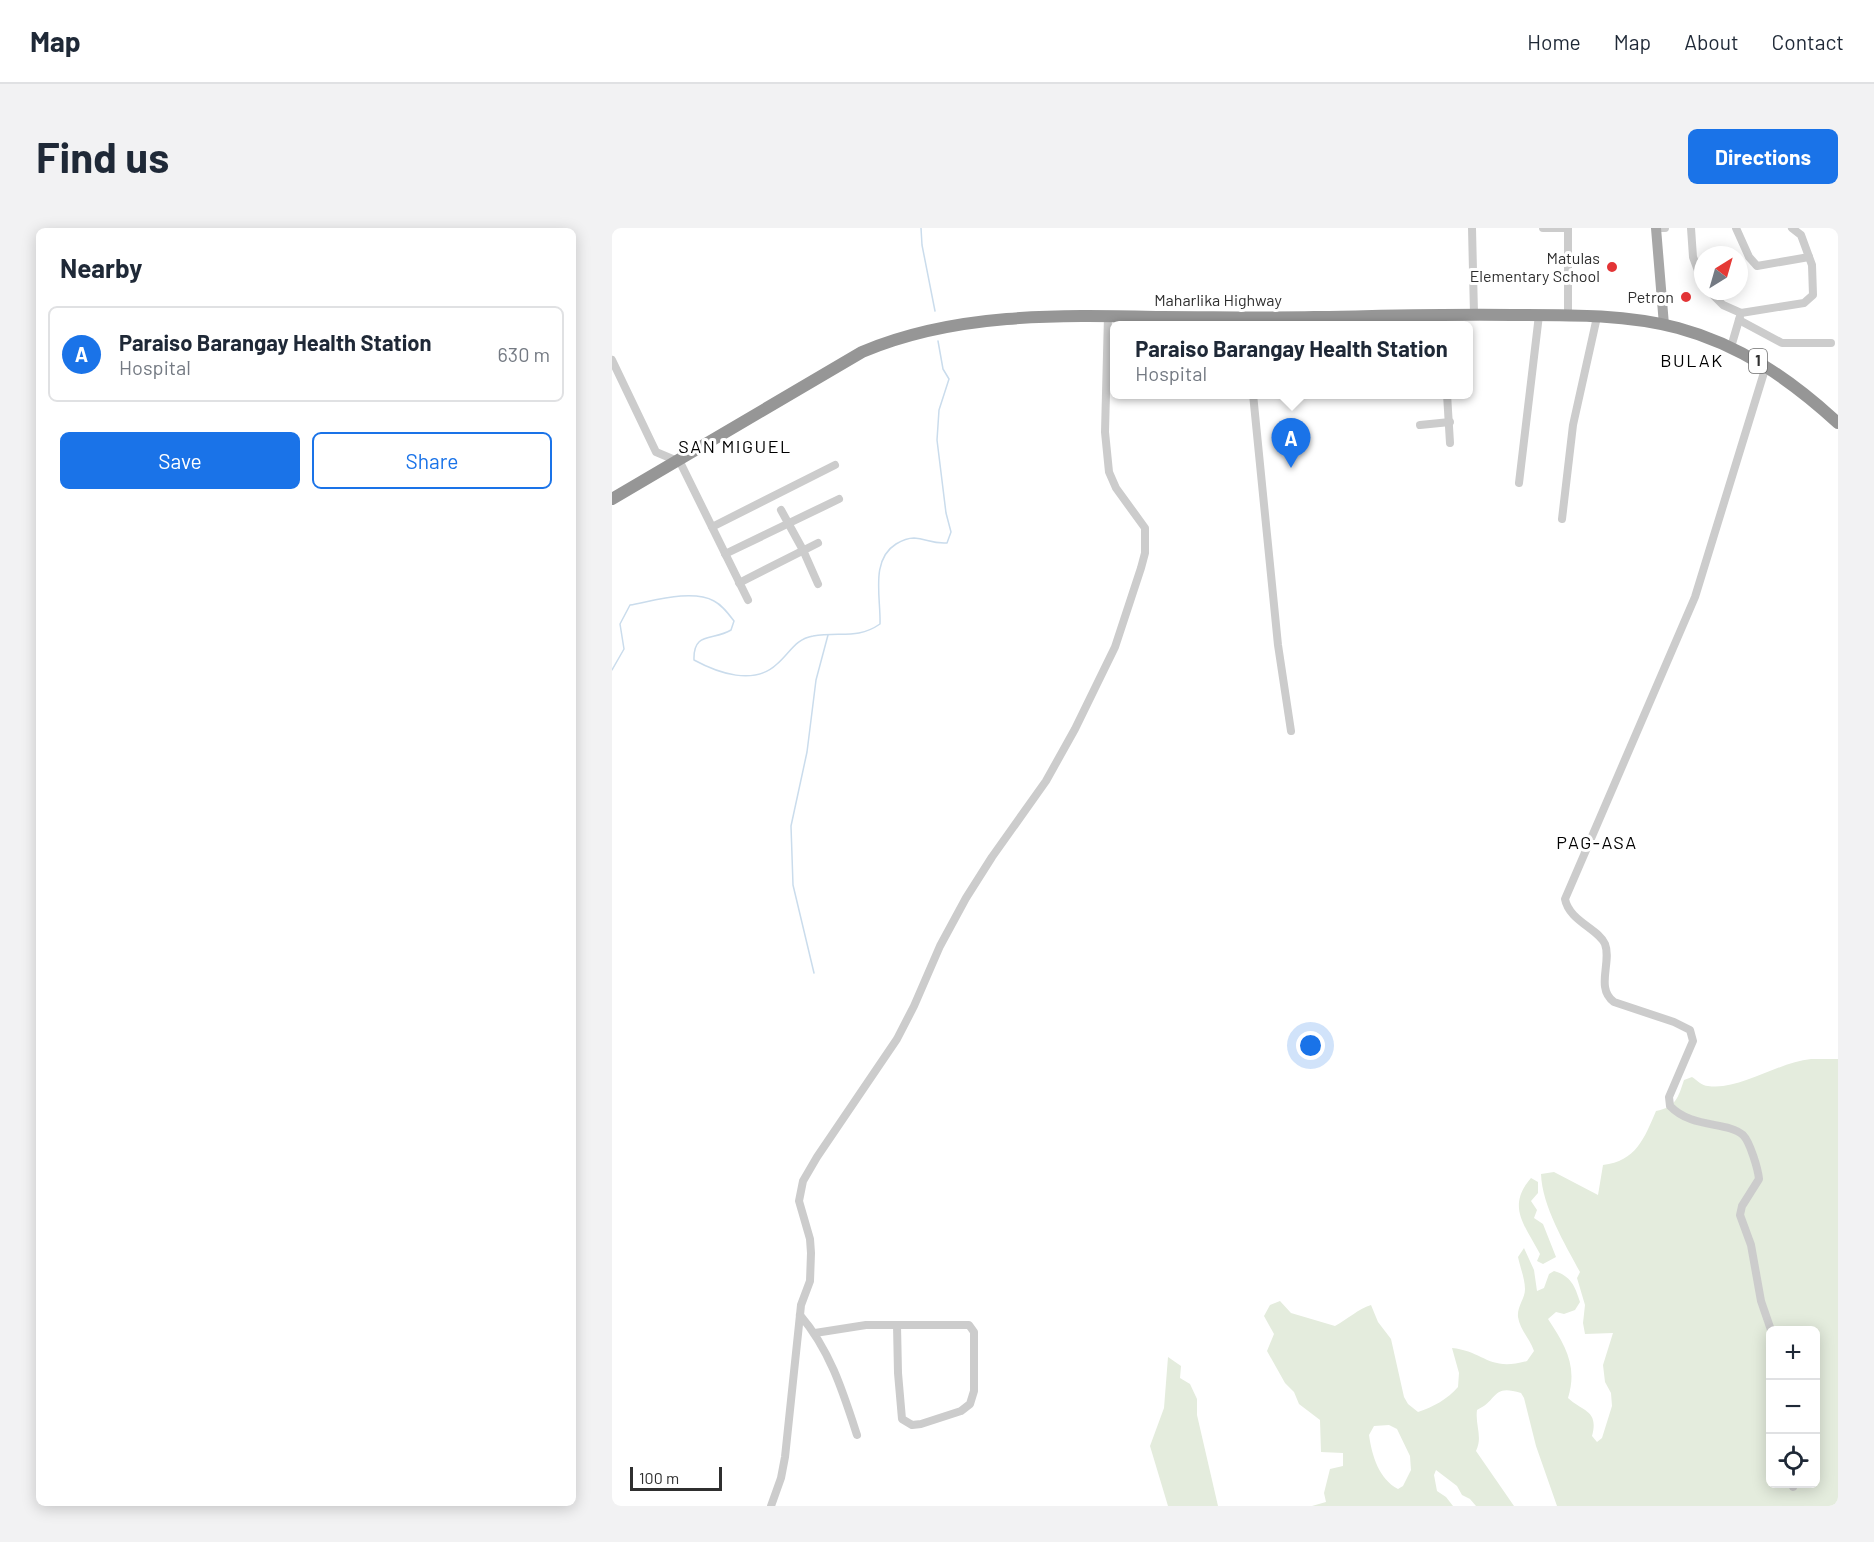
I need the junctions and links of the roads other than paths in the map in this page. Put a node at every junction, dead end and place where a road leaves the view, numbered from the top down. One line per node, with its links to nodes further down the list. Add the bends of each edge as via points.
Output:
1 (1472, 228): 13 (street)
2 (1543, 228): 3 (street)
3 (1568, 228): 16 (street)
4 (1656, 228): 5 (street); 22 (main road)
5 (1665, 228)
6 (1691, 228): 11 (street)
7 (1736, 228): 10 (street, via 1758,267)
8 (1792, 228): 9 (street)
9 (1803, 231): 10 (street)
10 (1809, 257): 17 (street, via 1814,290 1808,302)
11 (1694, 260)
12 (1718, 300): 17 (street)
13 (1474, 314): 14 (highway, Maharlika Highway / 1); 19 (highway, Maharlika Highway / 1)
14 (1539, 315): 16 (highway, Maharlika Highway / 1); 35 (street)
15 (1108, 316): 20 (highway, Maharlika Highway / 1); 33 (highway, Maharlika Highway / 1, via 968,323 881,344); 49 (street, via 1105,432 1109,472 1145,528 1142,568 1115,647 1075,729 1046,781 966,898 897,1039 803,1181 799,1201 810,1239 810,1281)
16 (1568, 316): 18 (highway, Maharlika Highway / 1)
17 (1740, 316): 23 (street, via 1782,343); 24 (street)
18 (1597, 317): 22 (highway, Maharlika Highway / 1); 39 (street, via 1573,425)
19 (1439, 320): 21 (highway, Maharlika Highway / 1)
20 (1224, 321)
21 (1343, 321)
22 (1664, 325): 24 (highway, Maharlika Highway / 1)
23 (1831, 343)
24 (1731, 347): 26 (highway, Maharlika Highway / 1)
25 (612, 360): 33 (street, via 656,452)
26 (1766, 366): 30 (highway, Maharlika Highway / 1); 51 (street, via 1691,608 1565,899 1571,912 1604,940 1606,991 1610,998 1690,1030 1693,1041 1669,1097 1670,1106 1686,1118 1741,1134 1748,1143 1759,1179 1740,1215)
27 (1253, 399): 48 (street, via 1278,645)
28 (1448, 399): 29 (street)
29 (1450, 422): 31 (street); 32 (street)
30 (1838, 423)
31 (1420, 425)
32 (1450, 443)
33 (677, 459): 36 (highway, Maharlika Highway / 1); 41 (street)
34 (835, 465): 41 (street)
35 (1519, 483)
36 (612, 498)
37 (839, 499): 40 (street)
38 (781, 510): 40 (street)
39 (1563, 519)
40 (789, 524): 43 (street); 44 (street)
41 (712, 527): 44 (street)
42 (818, 543): 43 (street)
43 (803, 550): 45 (street); 46 (street)
44 (725, 554): 45 (street)
45 (739, 583): 47 (street)
46 (819, 584)
47 (748, 600)
48 (1291, 731)
49 (800, 1315): 52 (street); 54 (street, via 785,1457)
50 (897, 1325): 50 (street, via 964,1324 972,1328 974,1391 966,1408 921,1424 912,1425 902,1419); 52 (street, via 866,1325)
51 (1770, 1326)
52 (815, 1333): 53 (street, via 835,1370)
53 (857, 1435)
54 (771, 1506)

